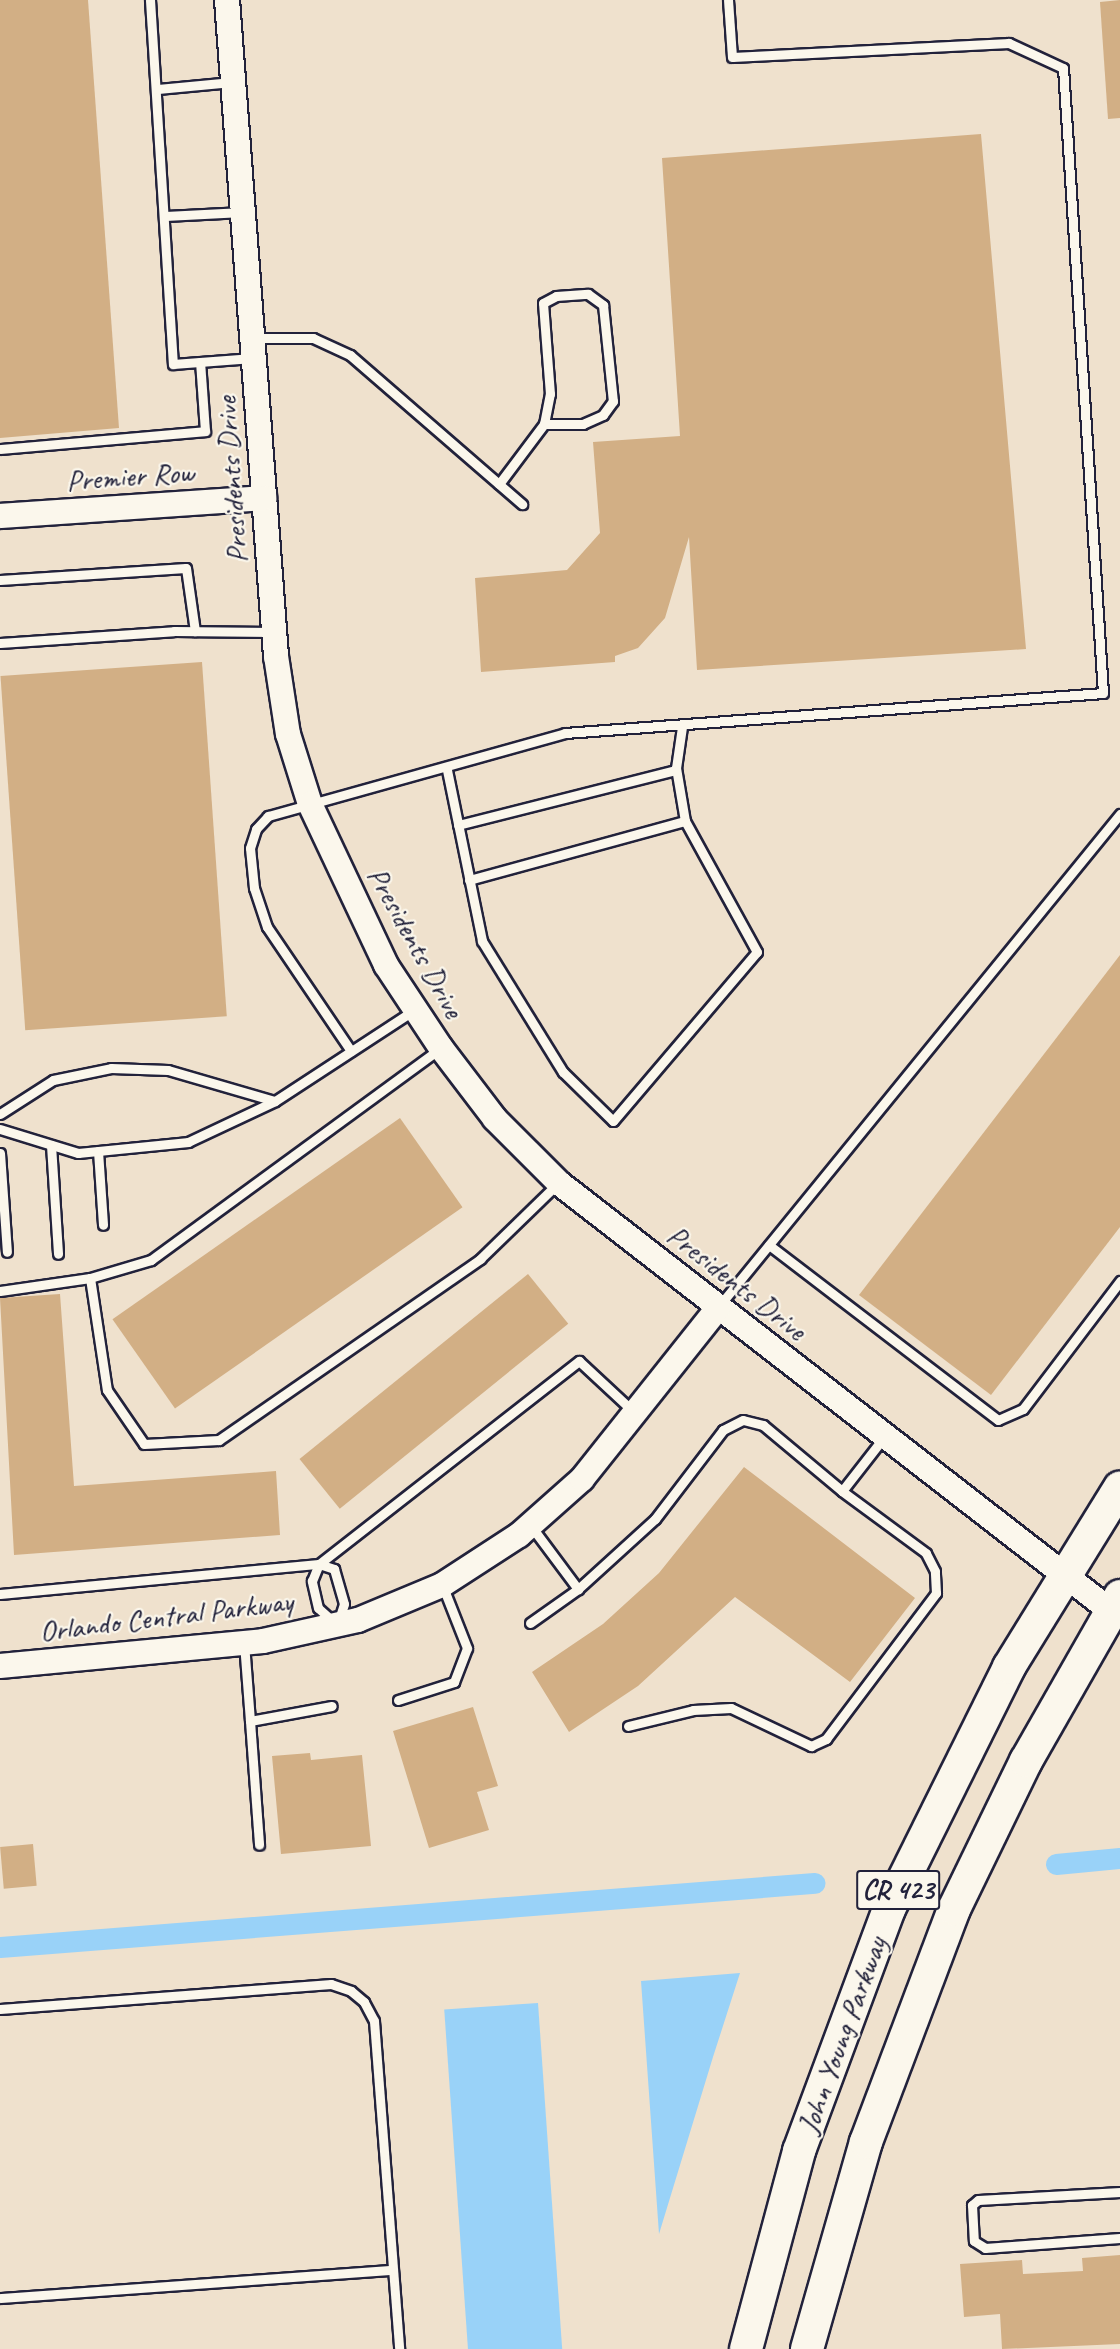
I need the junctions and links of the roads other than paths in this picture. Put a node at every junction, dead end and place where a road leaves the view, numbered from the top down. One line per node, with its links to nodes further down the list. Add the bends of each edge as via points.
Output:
1 (150, 0): 5 (lane)
2 (226, 0): 4 (street, Presidents Drive)
3 (729, 0): 20 (lane, via 732,57 1009,43 1063,68 1103,693)
4 (233, 82): 5 (lane); 6 (street, Presidents Drive)
5 (157, 88): 7 (lane)
6 (243, 212): 7 (lane); 8 (street, Presidents Drive)
7 (165, 216): 9 (lane, via 173,364)
8 (253, 348): 9 (lane); 12 (lane, via 313,338 350,355); 13 (street, Presidents Drive)
9 (200, 362): 11 (lane, via 205,431)
10 (544, 423): 10 (lane, via 550,394 543,303 556,297 588,294 603,305 614,401 603,415 583,424); 12 (lane)
11 (0, 449)
12 (499, 484): 14 (lane)
13 (264, 498): 15 (street, Premier Row); 18 (street, Presidents Drive)
14 (522, 504)
15 (0, 516)
16 (0, 580): 17 (lane, via 186,568)
17 (195, 631): 18 (lane); 19 (lane)
18 (274, 632): 23 (street, Presidents Drive, via 288,734)
19 (0, 643)
20 (682, 727): 21 (lane, via 565,733); 22 (lane)
21 (447, 770): 23 (lane); 26 (lane)
22 (676, 771): 25 (lane); 26 (lane)
23 (310, 804): 28 (street, Presidents Drive, via 381,955); 30 (lane, via 268,816 256,829 250,848 254,888 276,943)
24 (1120, 814): 39 (lane)
25 (685, 821): 27 (lane); 27 (lane, via 757,952 613,1121 563,1072 482,941)
26 (458, 825): 27 (lane)
27 (469, 880)
28 (414, 1010): 29 (street, Presidents Drive); 30 (lane)
29 (441, 1048): 37 (street, Presidents Drive, via 495,1119); 42 (lane, via 151,1260)
30 (351, 1051): 31 (lane)
31 (274, 1101): 32 (lane, via 168,1070 111,1068 53,1080); 35 (lane, via 188,1142)
32 (0, 1114)
33 (0, 1129): 34 (lane)
34 (51, 1145): 35 (lane, via 78,1153); 41 (lane)
35 (98, 1151): 38 (lane)
36 (0, 1153): 40 (lane)
37 (559, 1183): 42 (lane, via 480,1259 219,1440 144,1444 107,1390); 45 (street, Presidents Drive)
38 (103, 1225)
39 (769, 1245): 43 (lane, via 998,1420 1023,1409); 45 (lane)
40 (7, 1252)
41 (58, 1254)
42 (90, 1278): 44 (lane)
43 (1120, 1281)
44 (0, 1291)
45 (718, 1308): 46 (street, Orlando Central Parkway); 47 (street, Presidents Drive)
46 (636, 1415): 50 (street, Orlando Central Parkway, via 582,1479); 51 (lane, via 579,1361)
47 (885, 1436): 49 (lane); 52 (street, Presidents Drive)
48 (1120, 1487): 52 (highway, John Young Parkway / CR 423)
49 (842, 1491): 54 (lane, via 763,1425 743,1420 732,1423 656,1519); 64 (lane, via 926,1553 935,1571 936,1593 826,1739 811,1746 732,1708 693,1710)
50 (531, 1525): 53 (street, Orlando Central Parkway); 54 (lane)
51 (319, 1564): 55 (lane); 58 (lane, via 312,1581 318,1608); 58 (lane, via 334,1569 337,1578 344,1604)
52 (1065, 1573): 56 (street, Presidents Drive); 72 (highway, John Young Parkway / CR 423, via 968,1741 885,1920 799,2151)
53 (442, 1585): 58 (street, Orlando Central Parkway); 61 (lane, via 467,1648 461,1665 454,1682)
54 (578, 1589): 57 (lane)
55 (0, 1594)
56 (1115, 1604): 73 (highway, John Young Parkway / CR 423, via 1001,1810 933,1961 866,2142)
57 (530, 1623)
58 (337, 1625): 59 (street, Orlando Central Parkway)
59 (244, 1643): 60 (street, Orlando Central Parkway); 63 (lane)
60 (0, 1666)
61 (398, 1700)
62 (332, 1706): 63 (lane)
63 (250, 1721): 65 (lane)
64 (628, 1726)
65 (259, 1845)
66 (0, 2009): 69 (lane, via 331,1984 351,1991 364,2002 374,2021)
67 (1120, 2192): 68 (lane, via 978,2200 972,2205 974,2241 984,2248)
68 (1120, 2238)
69 (392, 2270): 70 (lane); 71 (lane)
70 (0, 2298)
71 (399, 2349)
72 (746, 2349)
73 (807, 2349)

